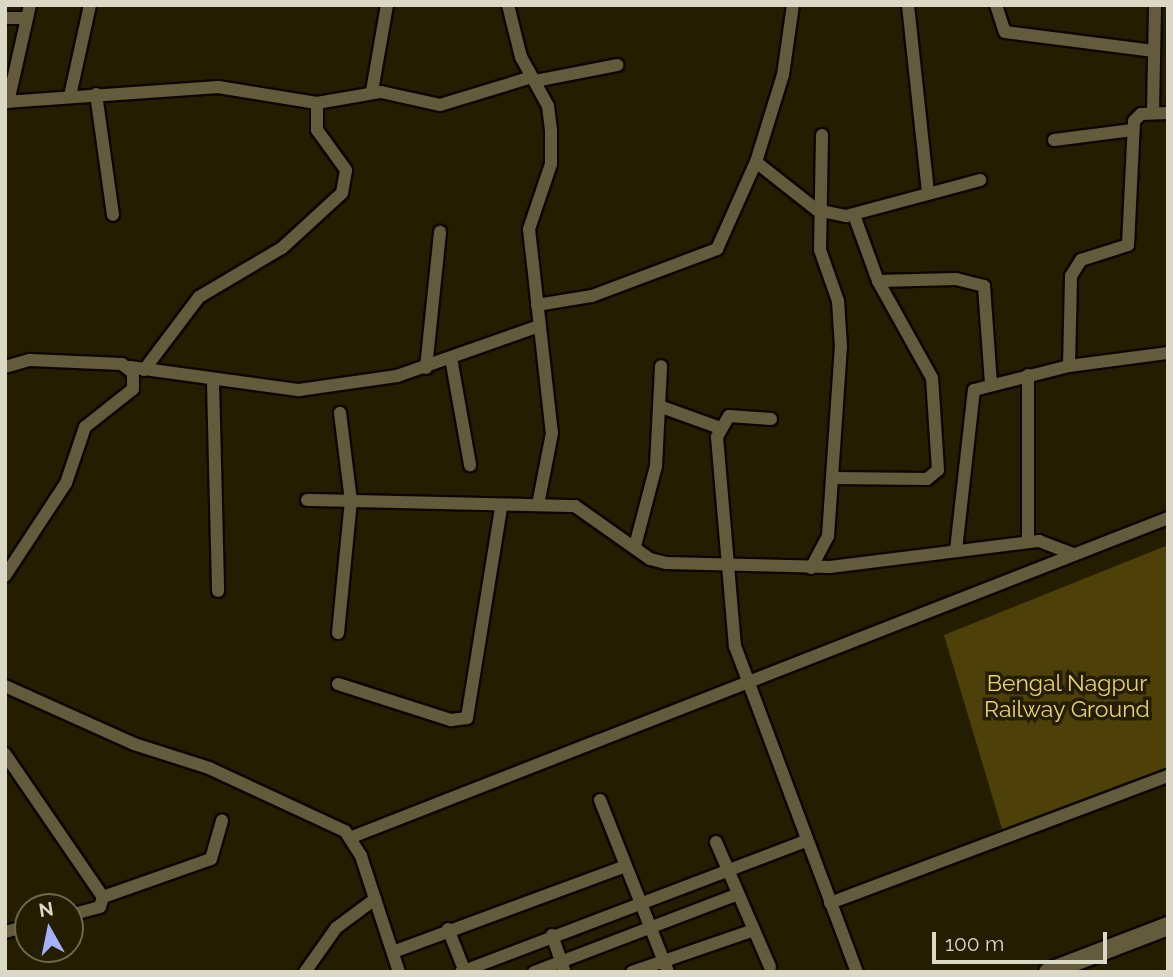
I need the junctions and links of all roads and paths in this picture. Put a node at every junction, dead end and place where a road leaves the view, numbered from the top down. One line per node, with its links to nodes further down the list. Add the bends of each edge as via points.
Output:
1 (90, 5): 15 (street)
2 (387, 5): 13 (street)
3 (508, 5): 12 (street)
4 (793, 5): 23 (street, via 783,75)
5 (908, 5): 25 (street)
6 (996, 5): 10 (street, via 1005,32)
7 (1154, 5): 10 (street)
8 (28, 12): 9 (street); 16 (street)
9 (5, 18)
10 (1154, 51): 18 (street)
11 (617, 65): 12 (street)
12 (533, 79): 13 (street, via 440,105); 31 (street, via 550,114 552,150 529,219)
13 (372, 91): 17 (street)
14 (96, 94): 15 (street); 17 (street, via 230,87); 27 (street)
15 (70, 96): 16 (street)
16 (7, 102)
17 (317, 103): 39 (street, via 317,130 346,170 342,193 282,248 199,297)
18 (1153, 112): 19 (street); 20 (street, via 1141,114)
19 (1168, 113)
20 (1132, 130): 22 (street); 36 (street, via 1128,245 1080,260 1071,276)
21 (822, 135): 26 (street)
22 (1054, 140)
23 (756, 162): 26 (street); 31 (street, via 720,243 706,258 592,296)
24 (980, 180): 25 (street)
25 (928, 193): 28 (street)
26 (821, 211): 28 (street); 48 (street, via 820,250 838,300 841,347)
27 (113, 215)
28 (854, 215): 30 (street)
29 (440, 232): 38 (street)
30 (878, 281): 42 (street, via 956,279 984,286); 48 (street, via 932,378 938,470 927,479)
31 (537, 305): 32 (street)
32 (539, 326): 34 (street); 51 (street, via 552,433)
33 (1168, 353): 36 (street)
34 (451, 358): 38 (street); 47 (street)
35 (661, 366): 43 (street)
36 (1069, 366): 40 (street)
37 (5, 367): 39 (street, via 30,360)
38 (426, 368): 41 (street, via 299,390)
39 (137, 369): 41 (street); 60 (street, via 133,390 85,427 66,483)
40 (1028, 375): 42 (street); 54 (street)
41 (213, 382): 61 (street)
42 (991, 383): 56 (street, via 974,390 968,403)
43 (659, 406): 46 (street); 55 (street, via 656,466)
44 (340, 413): 50 (street)
45 (771, 419): 46 (street, via 736,414)
46 (720, 428): 58 (street, via 717,455)
47 (470, 465)
48 (835, 478): 59 (street, via 828,536)
49 (307, 500): 50 (street)
50 (351, 501): 52 (street); 62 (street)
51 (538, 505): 52 (street); 55 (street, via 588,511)
52 (501, 507): 63 (street, via 467,718 451,720)
53 (1168, 517): 57 (street)
54 (1028, 542): 56 (street); 57 (street, via 1048,541)
55 (635, 546): 58 (street, via 655,561)
56 (956, 550): 59 (street)
57 (1073, 554): 64 (street)
58 (731, 566): 59 (street); 64 (street, via 735,646)
59 (811, 568)
60 (5, 576)
61 (218, 591)
62 (338, 633)
63 (338, 684)
64 (747, 685): 70 (street); 71 (street)
65 (5, 686): 70 (street, via 134,744 209,768)
66 (5, 754): 76 (street)
67 (1168, 776): 79 (street)
68 (600, 800): 73 (street)
69 (222, 821): 76 (street, via 212,859)
70 (352, 837): 77 (street)
71 (806, 841): 74 (street); 79 (street)
72 (716, 842): 74 (street)
73 (625, 866): 78 (street); 82 (street)
74 (727, 870): 75 (street); 78 (street)
75 (738, 894): 83 (street); 84 (street)
76 (103, 897): 80 (street, via 100,907)
77 (375, 899): 86 (street); 92 (street, via 336,928)
78 (639, 901): 83 (street); 85 (street)
79 (830, 903): 96 (street)
80 (84, 911)
81 (1168, 926): 87 (main road)
82 (448, 929): 86 (street); 91 (street)
83 (651, 929): 88 (street); 89 (street)
84 (754, 930): 89 (street); 90 (street)
85 (552, 934): 88 (street); 91 (street)
86 (393, 952): 93 (street)
87 (1085, 965): 97 (main road)
88 (564, 967): 94 (street)
89 (666, 967): 95 (street)
90 (770, 967)
91 (464, 971)
92 (305, 972)
93 (399, 972)
94 (534, 972)
95 (632, 972)
96 (857, 972)
97 (1048, 972)

